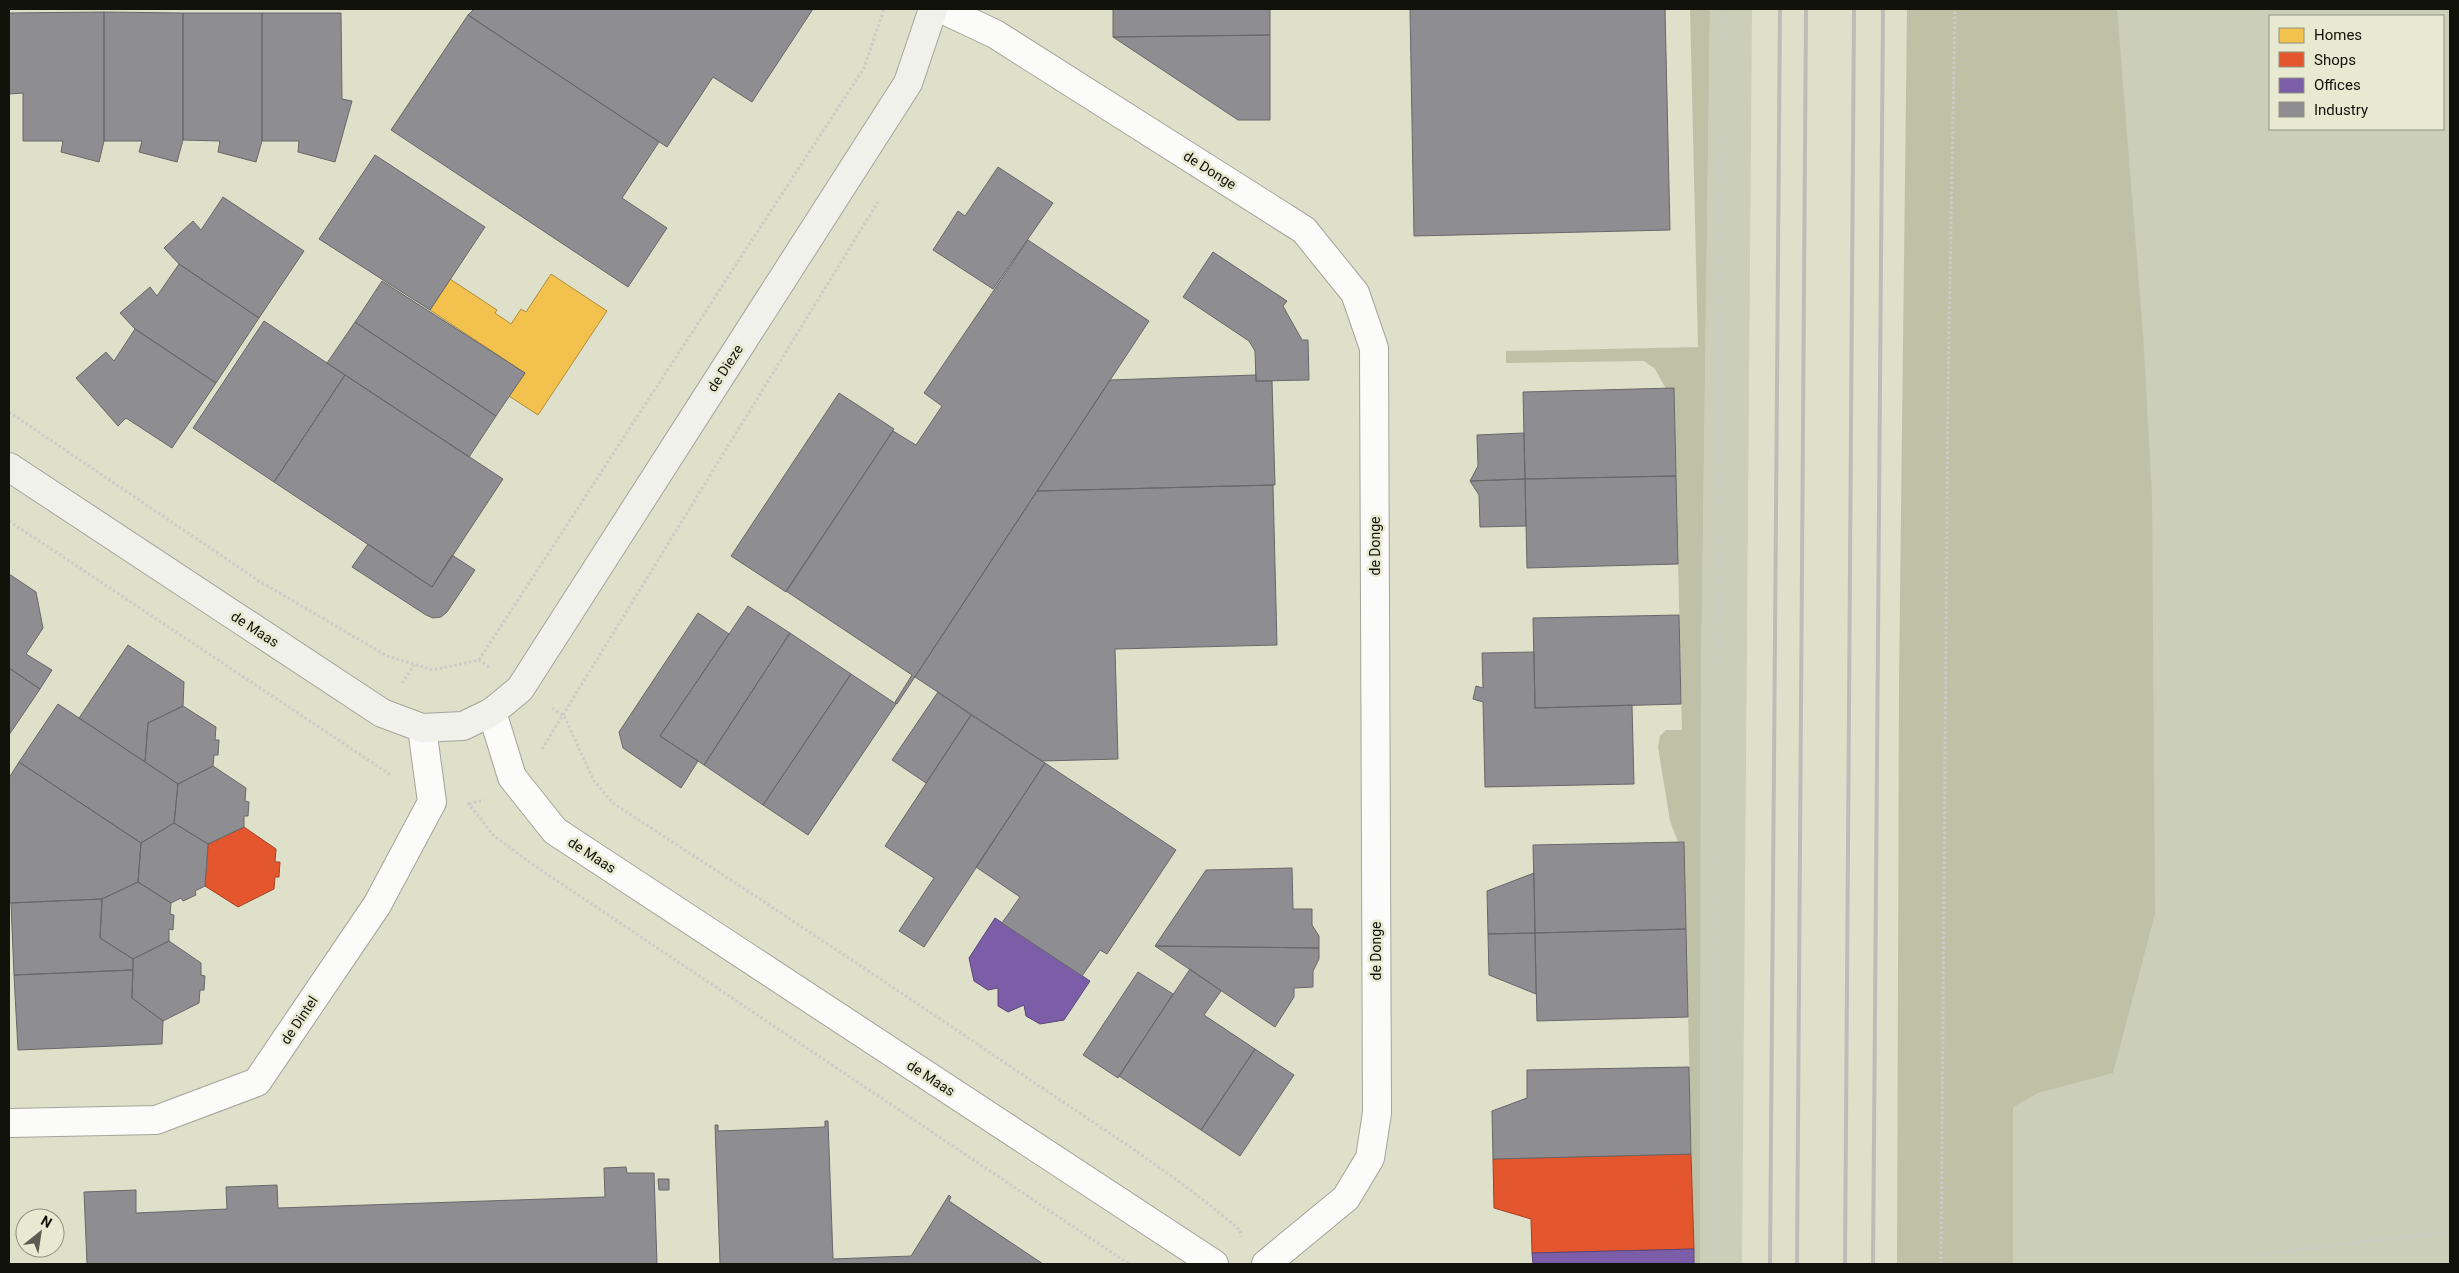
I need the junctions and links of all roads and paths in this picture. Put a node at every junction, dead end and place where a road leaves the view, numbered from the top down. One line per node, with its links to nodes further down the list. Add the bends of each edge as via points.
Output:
1 (884, 9): 7 (path, via 864,68 479,660 433,670 387,656 259,581)
2 (933, 9): 10 (street, de Dieze, via 908,83 520,689)
3 (942, 9): 19 (street, de Donge, via 995,34 1304,230 1355,293 1374,348 1377,1113 1370,1158 1346,1198)
4 (1723, 9): 20 (path)
5 (1954, 9): 21 (path)
6 (881, 197): 15 (path, via 564,716 594,781 612,803 846,954 1066,1104 1210,1204 1240,1230)
7 (9, 412)
8 (9, 468): 11 (street, de Maas, via 382,713)
9 (9, 521): 12 (path)
10 (492, 712): 11 (street, de Maas, via 463,726); 18 (street, de Maas, via 512,777 555,831)
11 (422, 728): 12 (street)
12 (432, 802): 13 (street, de Dintel, via 377,905 256,1082 156,1120); 17 (path, via 469,804 494,836 532,864)
13 (9, 1123)
14 (2450, 1232): 16 (path)
15 (1241, 1238)
16 (2262, 1254)
17 (1129, 1264)
18 (1214, 1264)
19 (1266, 1264)
20 (1715, 1264)
21 (1941, 1264)

